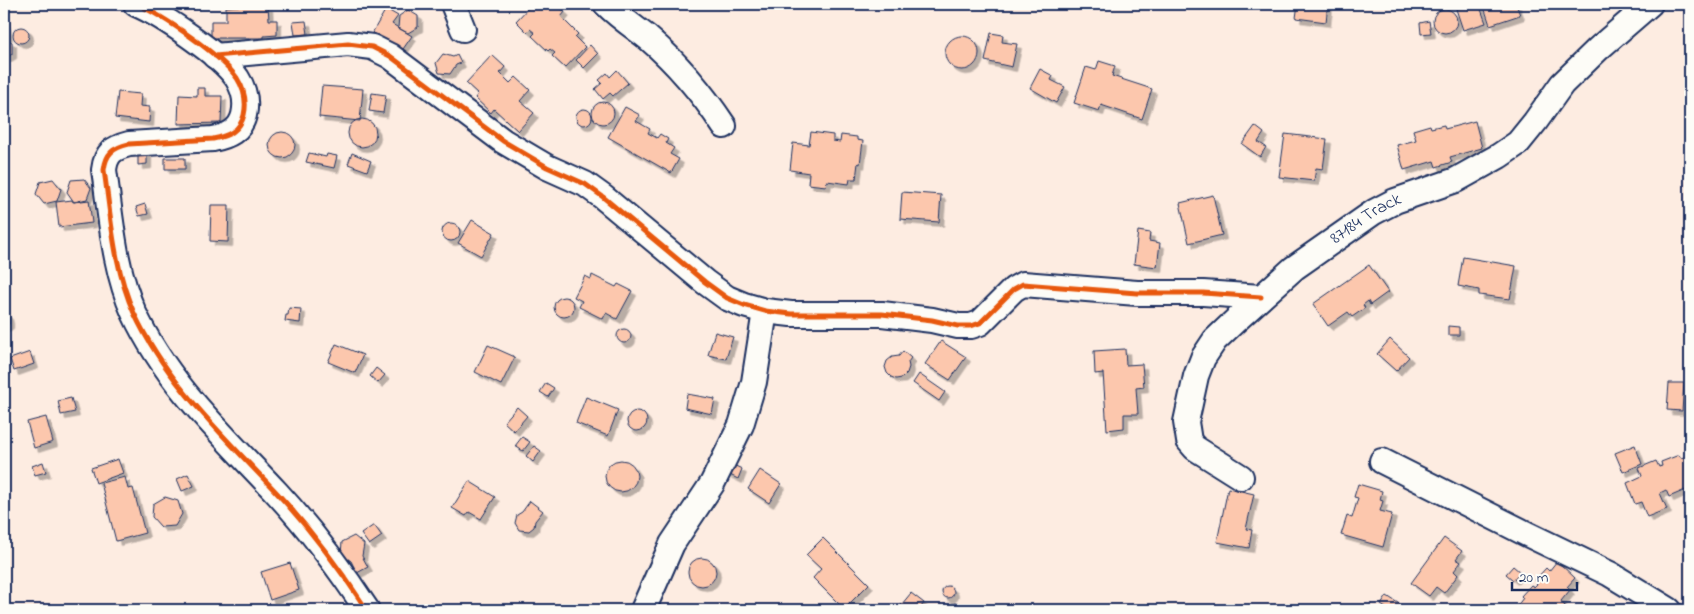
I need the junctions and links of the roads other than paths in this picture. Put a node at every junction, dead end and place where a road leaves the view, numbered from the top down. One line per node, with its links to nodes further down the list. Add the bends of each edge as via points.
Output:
1 (136, 4): 6 (street, via 150,10)
2 (453, 4): 5 (street)
3 (606, 4): 7 (street, via 673,62)
4 (1650, 4): 8 (street, 87184 Track, via 1562,84 1518,143 1464,176 1374,212 1294,268)
5 (463, 29)
6 (215, 56): 9 (street, via 348,44 372,47 390,56 504,141 547,167 585,184 727,298); 12 (street, via 236,77 245,96 245,112 241,124 233,132 213,139 129,144 117,147 105,159 116,252 124,285 146,337 165,368 188,398 322,546)
7 (724, 126)
8 (1261, 297): 9 (street, via 1023,284 980,323 971,326 882,314); 11 (street, 87184 Track, via 1215,340 1203,358 1186,422 1189,441 1195,448)
9 (765, 311): 13 (street, via 754,382 741,425 712,484 672,544)
10 (1382, 461): 14 (street, via 1610,574)
11 (1241, 477)
12 (366, 610)
13 (643, 610)
14 (1669, 610)

